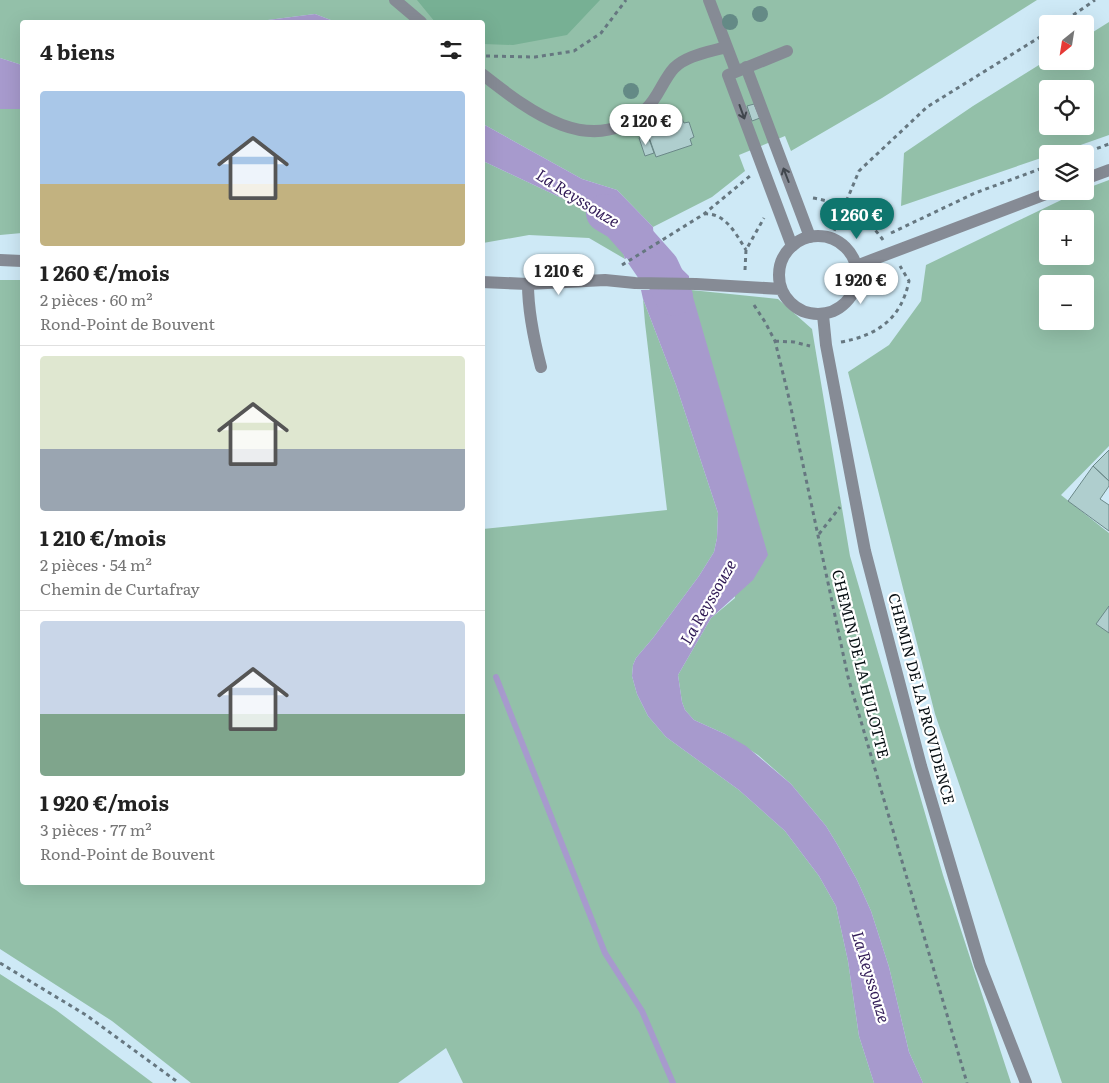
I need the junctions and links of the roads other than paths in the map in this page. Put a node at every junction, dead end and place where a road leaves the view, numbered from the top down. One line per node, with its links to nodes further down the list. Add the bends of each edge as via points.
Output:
1 (395, 0): 3 (street)
2 (709, 0): 4 (street)
3 (419, 20)
4 (726, 46): 6 (street); 7 (street, via 688,58 674,68 648,108 626,125 608,131 586,131 539,115)
5 (786, 51): 6 (street)
6 (741, 69): 11 (street, one-way to 6); 12 (street, one-way to 12, via 728,74)
7 (485, 76)
8 (1109, 170): 9 (street)
9 (1094, 176)
10 (1039, 197): 15 (street)
11 (810, 237): 12 (street); 15 (street, via 831,238 841,244)
12 (792, 246): 18 (street, via 781,262 778,280)
13 (0, 260): 14 (street)
14 (20, 260)
15 (856, 266): 19 (street, via 854,292 836,311)
16 (485, 282): 17 (street)
17 (528, 284): 18 (street, via 605,280); 20 (street, via 533,336)
18 (781, 289): 19 (street, via 793,306 802,312)
19 (823, 315): 21 (street, CHEMIN DE LA PROVIDENCE, via 864,551 980,965)
20 (541, 367)
21 (1026, 1083)

